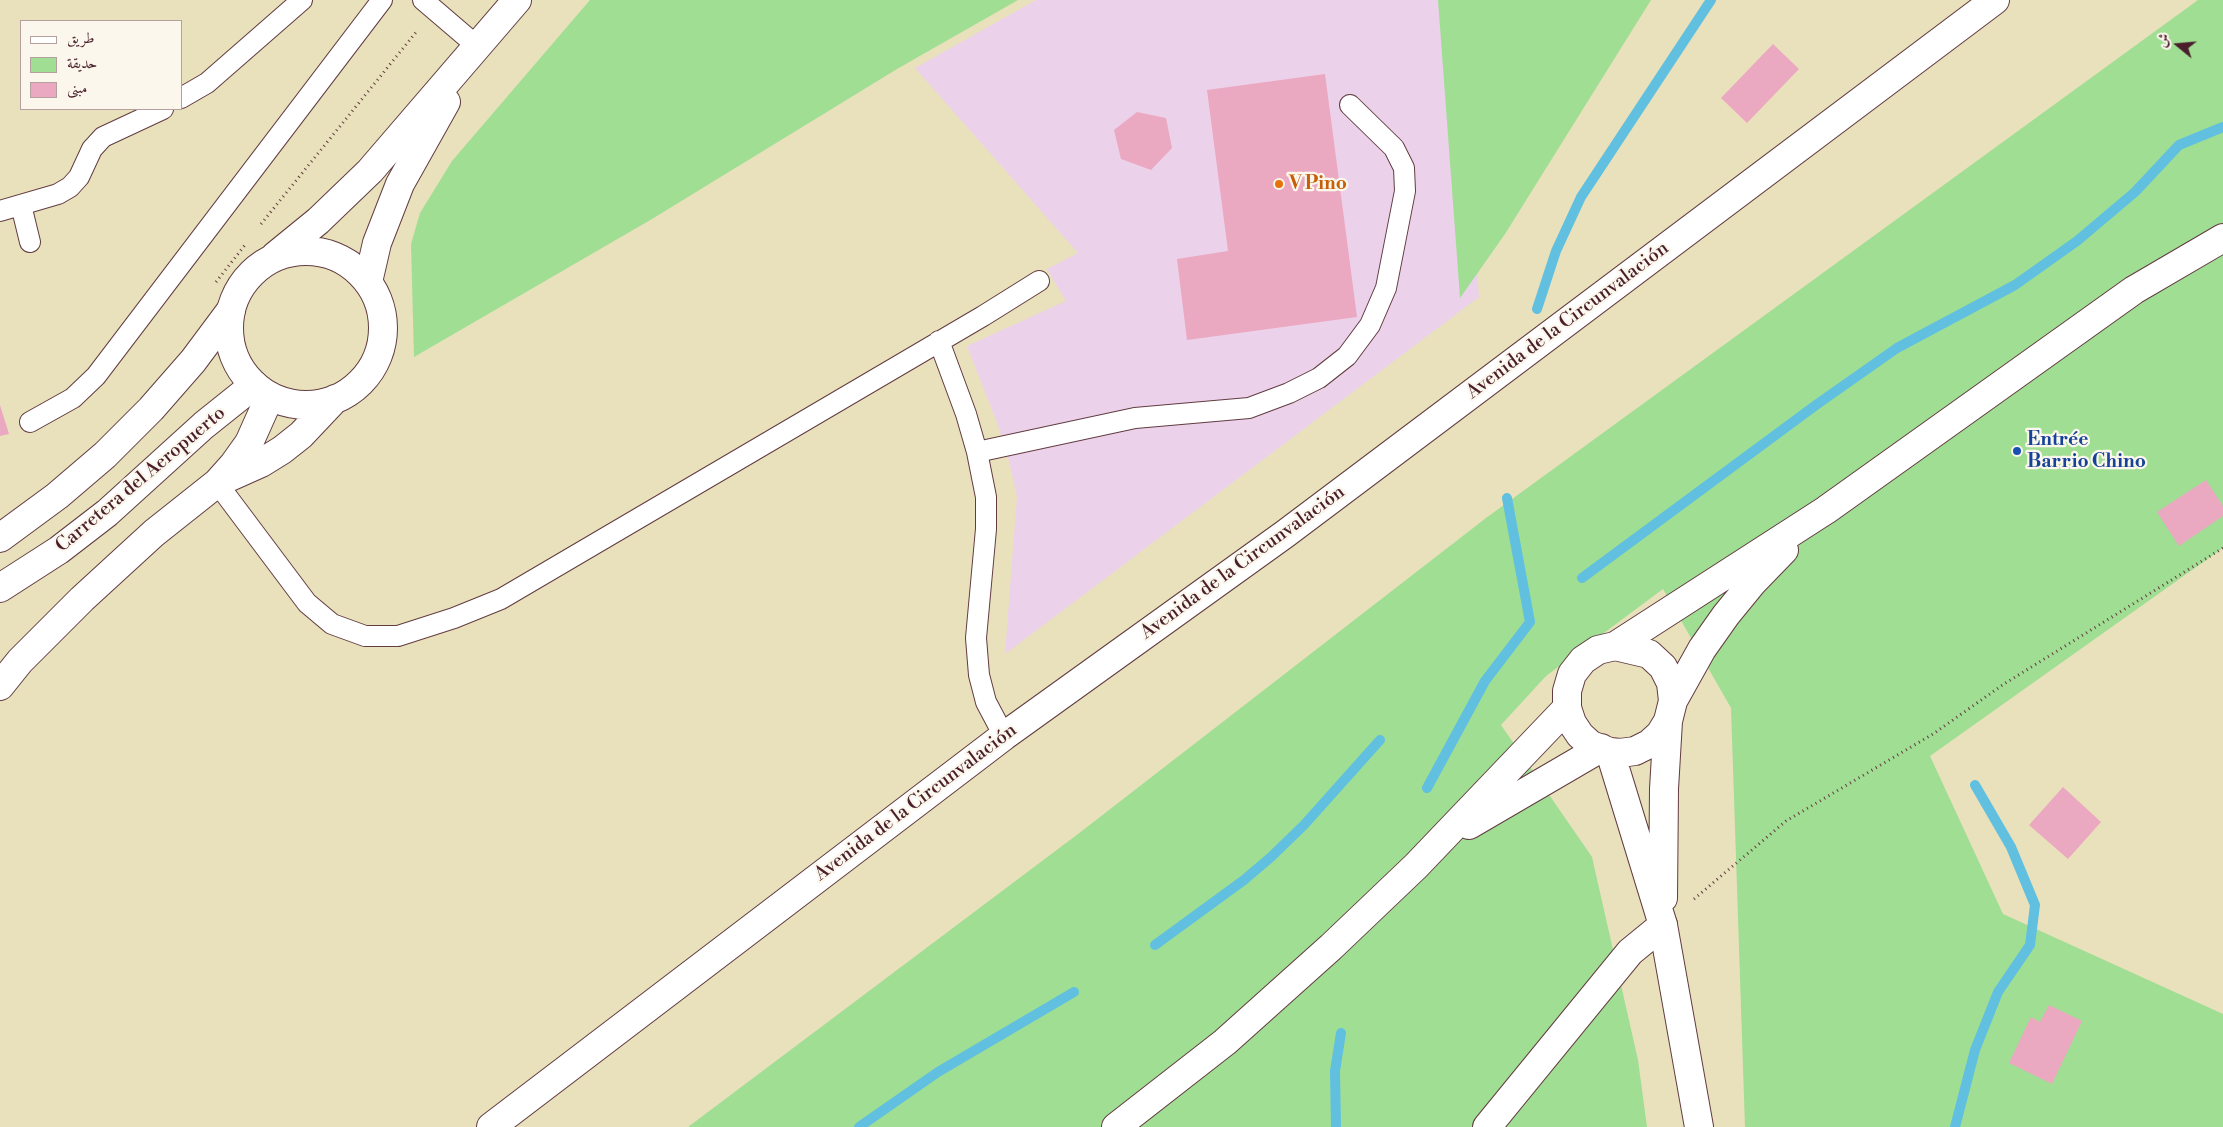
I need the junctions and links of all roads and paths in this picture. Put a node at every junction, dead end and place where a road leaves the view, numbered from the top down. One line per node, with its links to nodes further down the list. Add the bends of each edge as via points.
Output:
1 (302, 0): 7 (lane, via 207,83)
2 (382, 0): 24 (lane, via 96,376 72,398)
3 (517, 0): 6 (street)
4 (1995, 0): 35 (street, Avenida de la Circunvalación, via 1285,534)
5 (433, 3): 6 (lane); 12 (path)
6 (482, 42): 16 (street, via 347,195); 18 (street, via 400,184 380,234)
7 (182, 97)
8 (1350, 105): 25 (lane, via 1394,148 1404,168 1406,191 1386,288 1370,325 1347,356 1319,378 1249,408 1135,418)
9 (161, 110): 10 (lane, via 103,137 92,149 79,177 70,187)
10 (21, 205): 11 (lane); 14 (lane)
11 (0, 210)
12 (258, 228)
13 (2223, 238): 27 (street, via 2134,290)
14 (30, 242)
15 (246, 244): 19 (path)
16 (270, 260): 18 (street, via 291,252 312,251 334,256 353,266); 20 (street, via 253,272)
17 (1039, 281): 21 (lane)
18 (368, 282): 23 (street, via 379,302 383,326 380,349 370,370 355,388)
19 (215, 283)
20 (231, 310): 22 (street, via 232,350 241,369); 28 (street, via 193,361 112,448 57,496)
21 (939, 340): 25 (lane); 26 (lane, via 501,599 398,636 365,636 332,624 307,603)
22 (262, 390): 23 (street, via 291,403 313,405); 26 (street, Carretera del Aeropuerto, via 249,442); 30 (street, Carretera del Aeropuerto, via 204,425 107,513 59,550)
23 (335, 400): 26 (street, Carretera del Aeropuerto, via 282,450 240,474)
24 (30, 422)
25 (977, 452): 35 (lane, via 986,497 986,529 976,638 986,702)
26 (217, 482): 32 (street, Carretera del Aeropuerto, via 82,598)
27 (1826, 510): 31 (street); 34 (street, via 1753,582 1726,615 1702,649)
28 (0, 538)
29 (2223, 548): 38 (path, via 2004,684 1933,734 1786,821)
30 (0, 588)
31 (1615, 646): 33 (street, via 1598,650 1583,660 1572,674); 34 (street, via 1649,654 1663,667 1671,683)
32 (0, 686)
33 (1567, 708): 36 (street, via 1580,735); 37 (street)
34 (1671, 711): 36 (street, via 1660,734 1649,744 1635,750); 38 (street, via 1664,799)
35 (1004, 736): 39 (street, Avenida de la Circunvalación)
36 (1605, 750): 37 (street, via 1515,796); 38 (street)
37 (1423, 858): 40 (street, via 1331,947 1225,1042)
38 (1663, 925): 41 (street, via 1630,952); 42 (street)
39 (492, 1127)
40 (1116, 1127)
41 (1487, 1127)
42 (1699, 1127)

